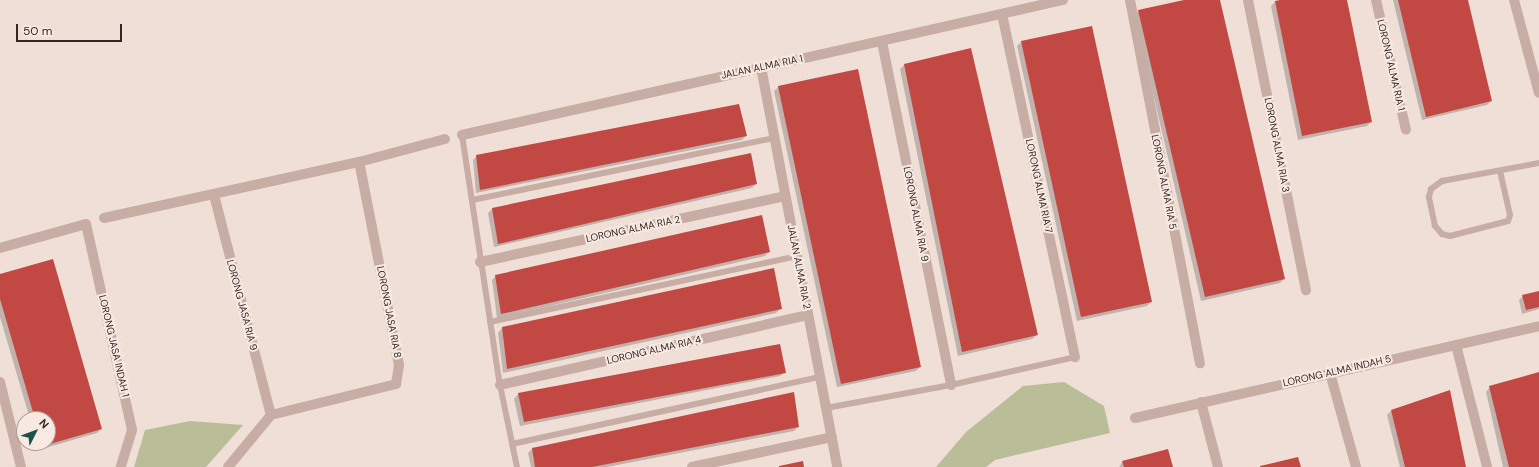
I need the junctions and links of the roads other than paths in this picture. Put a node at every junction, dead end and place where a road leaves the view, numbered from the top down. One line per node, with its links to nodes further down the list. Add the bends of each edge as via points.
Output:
1 (1063, 0): 6 (street, JALAN ALMA RIA 1)
2 (1130, 0): 30 (street, LORONG ALMA RIA 5)
3 (1248, 0): 24 (street, LORONG ALMA RIA 3)
4 (1376, 0): 10 (street, LORONG ALMA RIA 1)
5 (1514, 0): 9 (street)
6 (1002, 14): 7 (street, JALAN ALMA RIA 1); 29 (street, LORONG ALMA RIA 7)
7 (882, 42): 8 (street, JALAN ALMA RIA 1); 35 (street, LORONG ALMA RIA 9)
8 (761, 67): 11 (street, JALAN ALMA RIA 1); 12 (street, JALAN ALMA RIA 2)
9 (1539, 93)
10 (1406, 130)
11 (462, 135): 19 (lane)
12 (774, 138): 18 (street, JALAN ALMA RIA 2); 19 (lane)
13 (445, 139): 14 (street)
14 (359, 162): 17 (street); 38 (street, LORONG JASA RIA 8, via 399,365 396,384)
15 (1539, 163): 16 (lane)
16 (1500, 171): 16 (lane, via 1442,181 1431,189 1429,197 1434,219 1442,234 1450,236 1508,221 1510,215)
17 (214, 195): 20 (street); 38 (street, LORONG JASA RIA 9)
18 (785, 196): 22 (street, JALAN ALMA RIA 2); 23 (street, LORONG ALMA RIA 2)
19 (472, 200): 23 (lane)
20 (104, 218)
21 (0, 248): 43 (street, LORONG JASA INDAH 1, via 86,224 132,430)
22 (797, 256): 25 (street, JALAN ALMA RIA 2); 26 (lane)
23 (480, 262): 26 (lane)
24 (1306, 290)
25 (808, 315): 32 (street, JALAN ALMA RIA 2); 34 (street, LORONG ALMA RIA 4)
26 (490, 322): 34 (lane)
27 (1539, 326): 28 (street, LORONG ALMA INDAH 5)
28 (1456, 345): 31 (street, LORONG ALMA INDAH 5); 50 (street)
29 (1075, 357): 35 (lane)
30 (1200, 363)
31 (1330, 373): 36 (street, LORONG ALMA INDAH 5); 49 (street)
32 (820, 377): 37 (street, JALAN ALMA RIA 2); 41 (lane)
33 (0, 382): 42 (street)
34 (500, 385): 41 (lane)
35 (951, 385): 37 (lane)
36 (1201, 402): 39 (street, LORONG ALMA INDAH 5); 48 (street)
37 (826, 408): 40 (street, JALAN ALMA RIA 2)
38 (271, 415): 44 (street)
39 (1135, 418)
40 (832, 437): 46 (street); 47 (street, JALAN ALMA RIA 2)
41 (512, 444): 45 (lane)
42 (22, 467)
43 (121, 467)
44 (228, 467)
45 (517, 467)
46 (692, 467)
47 (838, 467)
48 (1218, 467)
49 (1356, 467)
50 (1487, 467)

